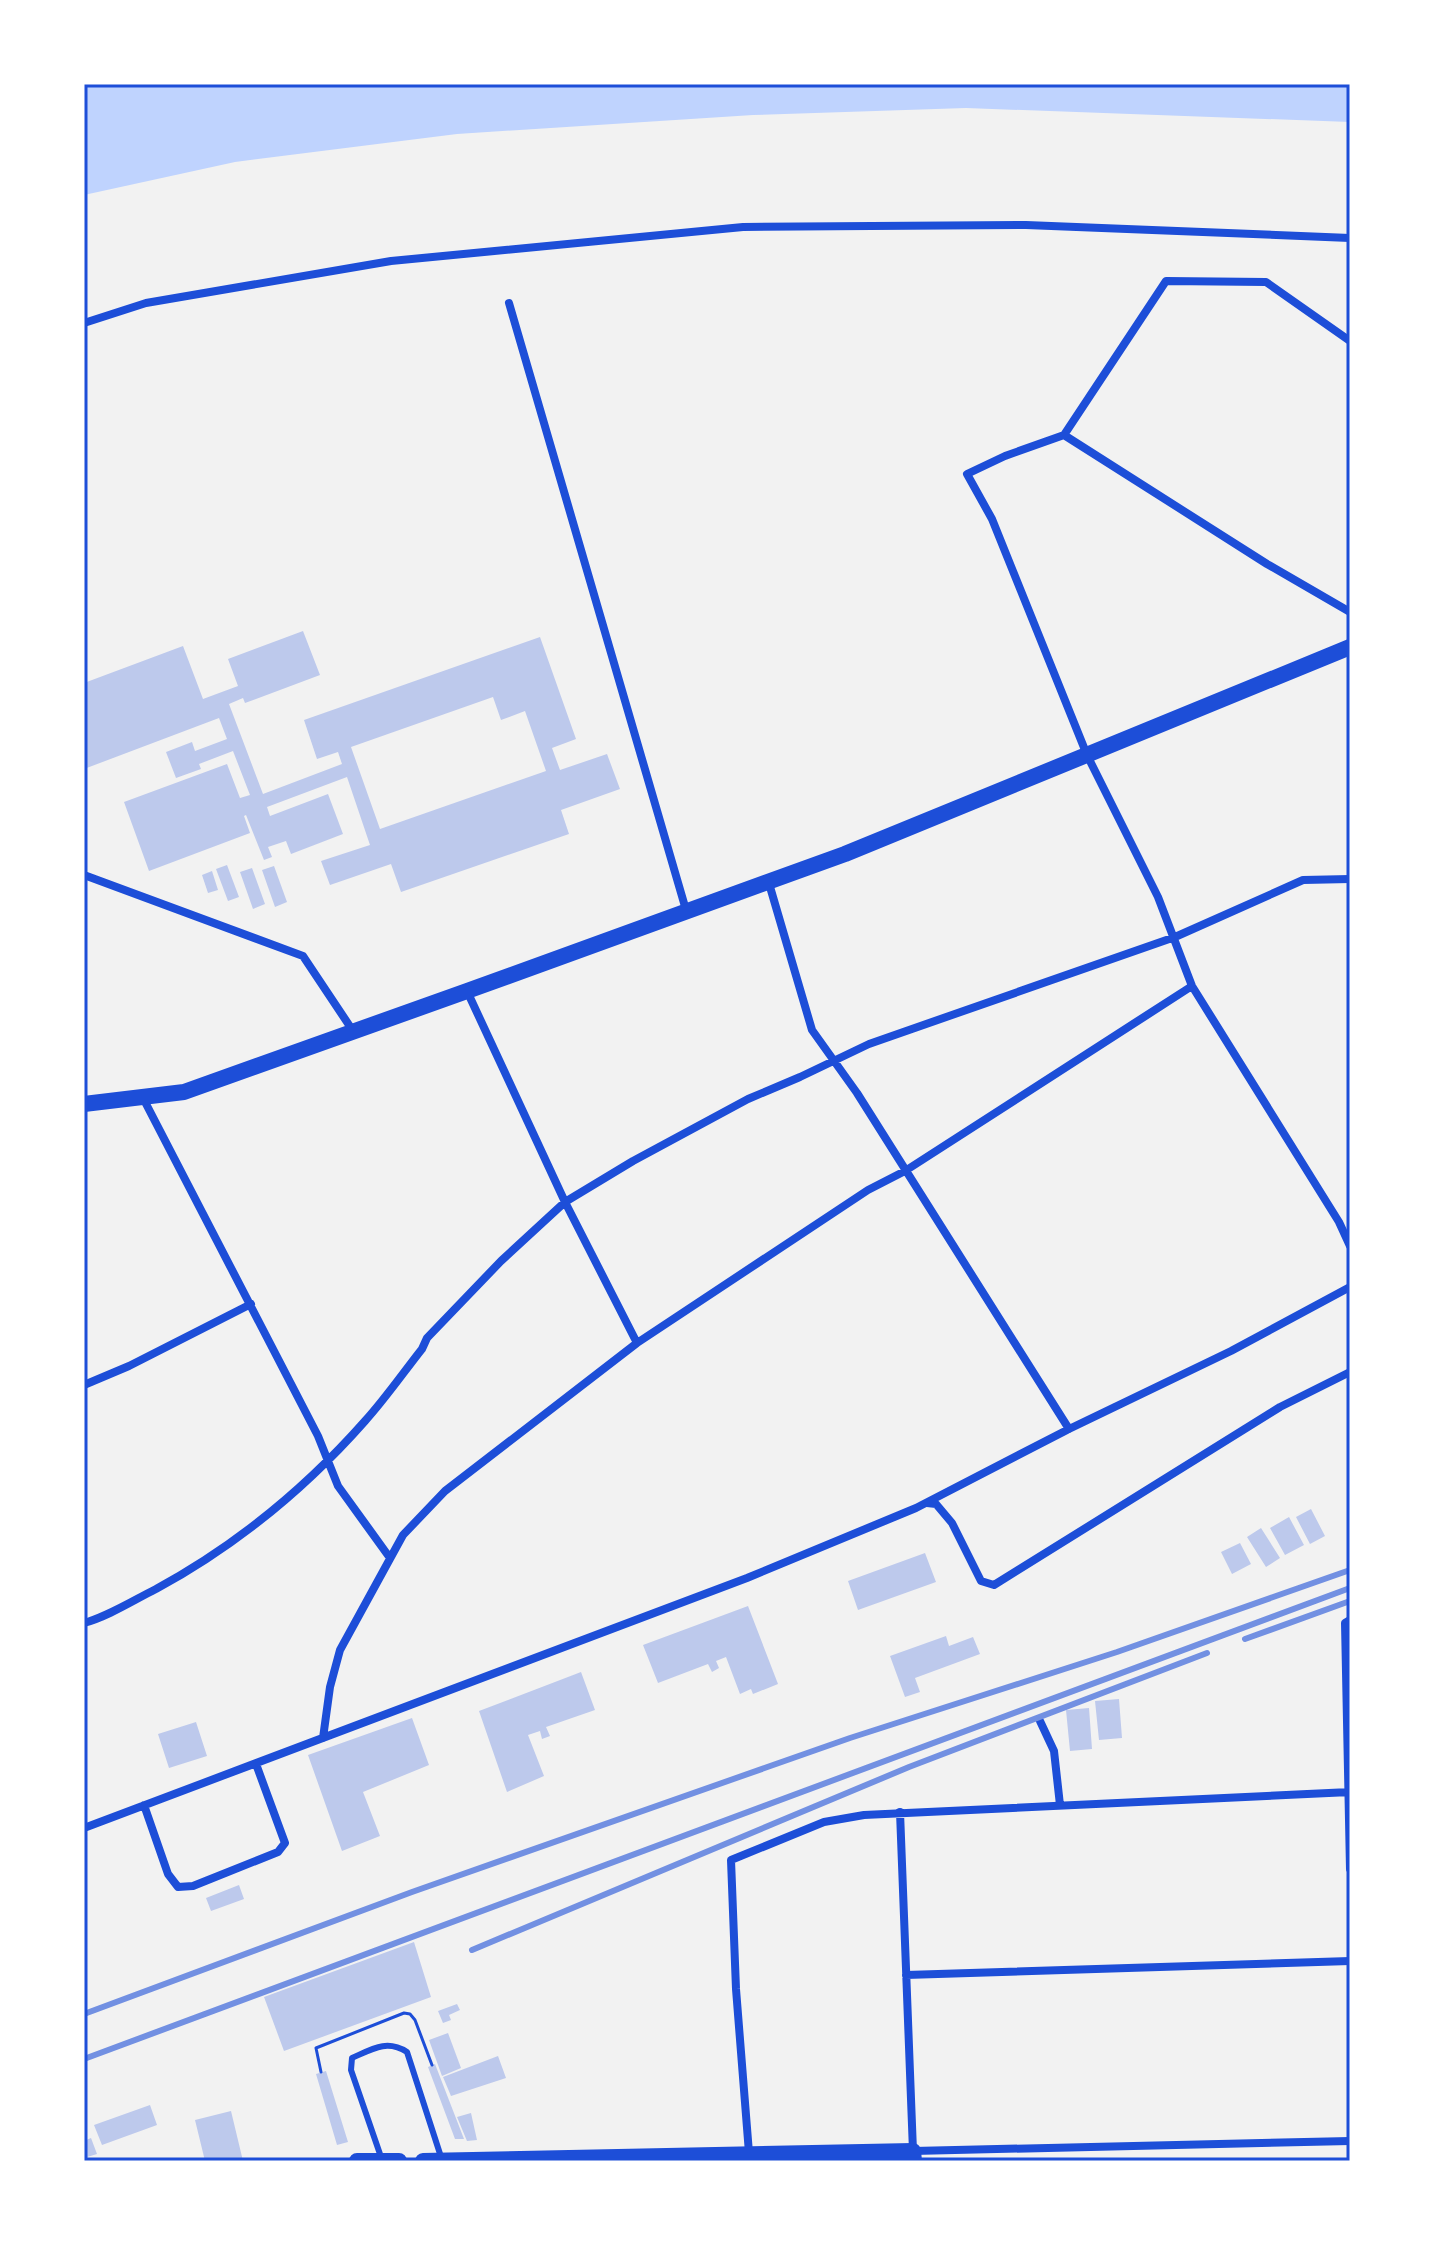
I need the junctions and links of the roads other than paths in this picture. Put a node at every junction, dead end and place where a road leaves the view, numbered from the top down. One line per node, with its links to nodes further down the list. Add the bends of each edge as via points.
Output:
1 (1350, 238): 3 (street, via 1026,225 743,227 391,261 146,303)
2 (509, 303): 12 (street)
3 (84, 323)
4 (1350, 341): 5 (street, via 1266,282 1166,281)
5 (1064, 435): 6 (street); 8 (street, via 967,474 992,519)
6 (1350, 612)
7 (1350, 647): 8 (main road)
8 (1087, 755): 11 (main road); 13 (street)
9 (84, 875): 16 (street, via 303,956)
10 (1350, 879): 13 (street, via 1303,880)
11 (768, 880): 12 (main road); 17 (street, via 812,1030)
12 (686, 910): 15 (main road)
13 (1175, 937): 14 (street); 17 (street)
14 (1192, 986): 20 (street); 22 (street)
15 (467, 991): 16 (main road); 21 (street)
16 (354, 1032): 18 (main road, via 184,1092)
17 (832, 1061): 20 (street); 21 (street, via 748,1099)
18 (143, 1097): 19 (main road); 24 (street)
19 (84, 1104)
20 (905, 1171): 25 (street); 28 (street)
21 (565, 1202): 25 (street); 29 (street, via 427,1338 366,1420)
22 (1350, 1246)
23 (1350, 1287): 28 (street)
24 (251, 1304): 27 (street); 29 (street)
25 (637, 1343): 31 (street, via 445,1491 403,1535)
26 (1350, 1372): 30 (street, via 1280,1407 994,1585 981,1581 952,1523 936,1504)
27 (84, 1385)
28 (1069, 1429): 30 (street)
29 (327, 1461): 31 (street, via 338,1486); 33 (street, via 263,1520 190,1570)
30 (926, 1503): 35 (street, via 747,1578)
31 (390, 1558): 35 (street, via 340,1650)
32 (1350, 1620): 37 (street, via 1345,1623)
33 (84, 1623)
34 (1040, 1721): 39 (street, via 1054,1751)
35 (323, 1738): 36 (street)
36 (256, 1764): 38 (street); 38 (street, via 285,1843 278,1852 193,1886 178,1887 168,1874)
37 (1348, 1792): 39 (street); 42 (street)
38 (144, 1805): 41 (street)
39 (1060, 1805): 40 (street)
40 (900, 1812): 44 (street); 46 (street, via 824,1822 731,1860)
41 (84, 1828)
42 (1350, 1869)
43 (1350, 1961): 44 (street)
44 (906, 1975): 47 (street)
45 (1350, 2141): 47 (street)
46 (749, 2153): 47 (main road); 49 (main road)
47 (913, 2156)
48 (442, 2160): 49 (main road); 51 (lane, via 407,2052 383,2044 352,2058 351,2070); 53 (main road)
49 (574, 2160)
50 (357, 2161): 51 (main road)
51 (382, 2161): 52 (main road)
52 (399, 2161)
53 (423, 2161)

